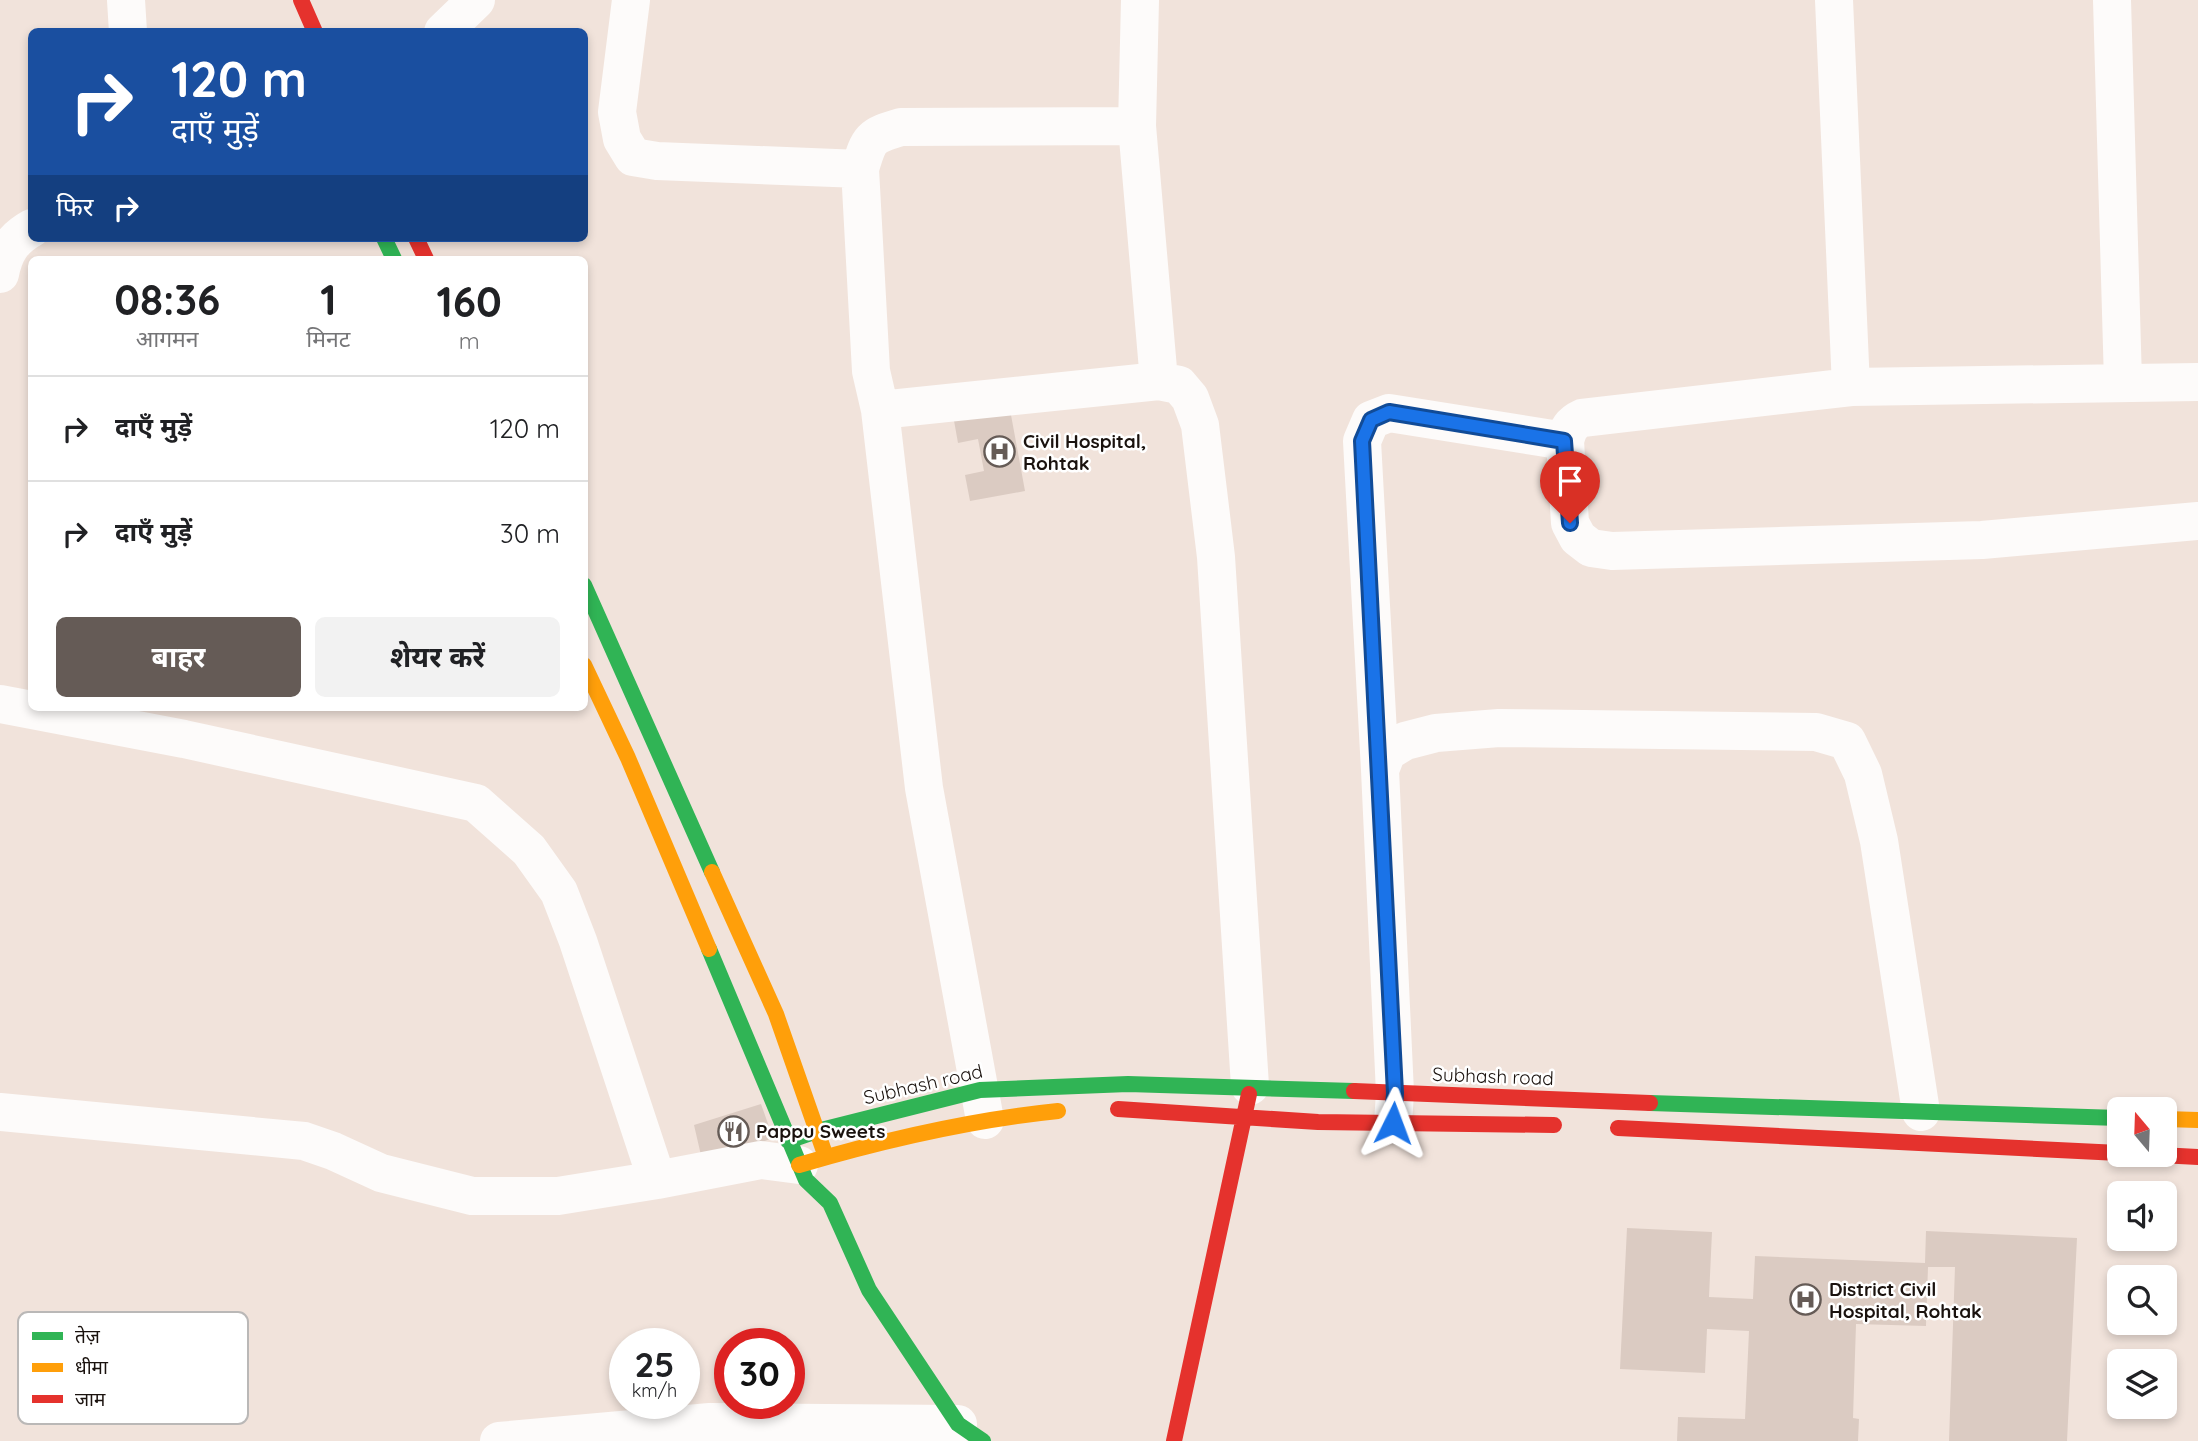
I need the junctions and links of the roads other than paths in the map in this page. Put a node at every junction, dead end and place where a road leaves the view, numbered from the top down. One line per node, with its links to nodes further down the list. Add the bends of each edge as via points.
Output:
1 (126, 0): 8 (street)
2 (301, 0): 9 (street)
3 (476, 0): 10 (street)
4 (631, 0): 12 (street, via 617,112 622,139 633,157)
5 (1140, 0): 11 (street)
6 (1834, 0): 18 (street)
7 (2112, 0): 16 (street)
8 (128, 28)
9 (313, 28)
10 (447, 28)
11 (1137, 126): 12 (street, via 901,127 878,134 867,145); 15 (street)
12 (860, 169): 19 (street, via 871,371)
13 (28, 231): 14 (street, via 12,242)
14 (0, 274)
15 (1159, 381): 19 (street); 29 (street, via 1179,385 1190,398 1200,425 1216,557)
16 (2123, 382): 17 (street); 18 (street)
17 (2198, 382)
18 (1852, 387): 20 (street, via 1582,418 1573,422)
19 (880, 410): 30 (street, via 924,788)
20 (1564, 441): 21 (street, via 1570,523 1578,538 1591,548 1612,551 1982,540); 27 (street, via 1389,412 1371,420 1362,441)
21 (2198, 521)
22 (588, 594): 42 (street, via 776,1014)
23 (588, 673): 42 (street)
24 (0, 704): 25 (street)
25 (28, 709)
26 (37, 711): 44 (street, via 476,803 529,850 559,892)
27 (1380, 770): 31 (street); 35 (street, via 1387,752 1405,741 1436,733 1499,728 1816,732 1847,741 1863,774 1879,841)
28 (1564, 1100): 31 (street, Subhash road); 31 (street, Subhash road, via 1567,1125); 35 (street, Subhash road)
29 (1248, 1102): 30 (street, Subhash road, via 1116,1084); 31 (street, Subhash road); 31 (street, Subhash road); 32 (street, Subhash road); 48 (street)
30 (983, 1105): 33 (street, Subhash road, via 1013,1114); 42 (street, Subhash road); 42 (street, Subhash road)
31 (1394, 1108)
32 (1100, 1109)
33 (1075, 1110)
34 (0, 1112): 44 (street, via 304,1141 381,1173 472,1196 558,1196)
35 (1921, 1112): 36 (street, Subhash road)
36 (2107, 1118)
37 (2177, 1119): 38 (street)
38 (2198, 1120)
39 (1608, 1127): 40 (street)
40 (2107, 1152)
41 (2177, 1156): 43 (street)
42 (807, 1157): 44 (street); 45 (street); 45 (street, via 806,1180)
43 (2198, 1157)
44 (657, 1180)
45 (830, 1203): 46 (street, via 869,1290)
46 (971, 1432): 47 (street, via 710,1422)
47 (499, 1441)
48 (1174, 1441)

